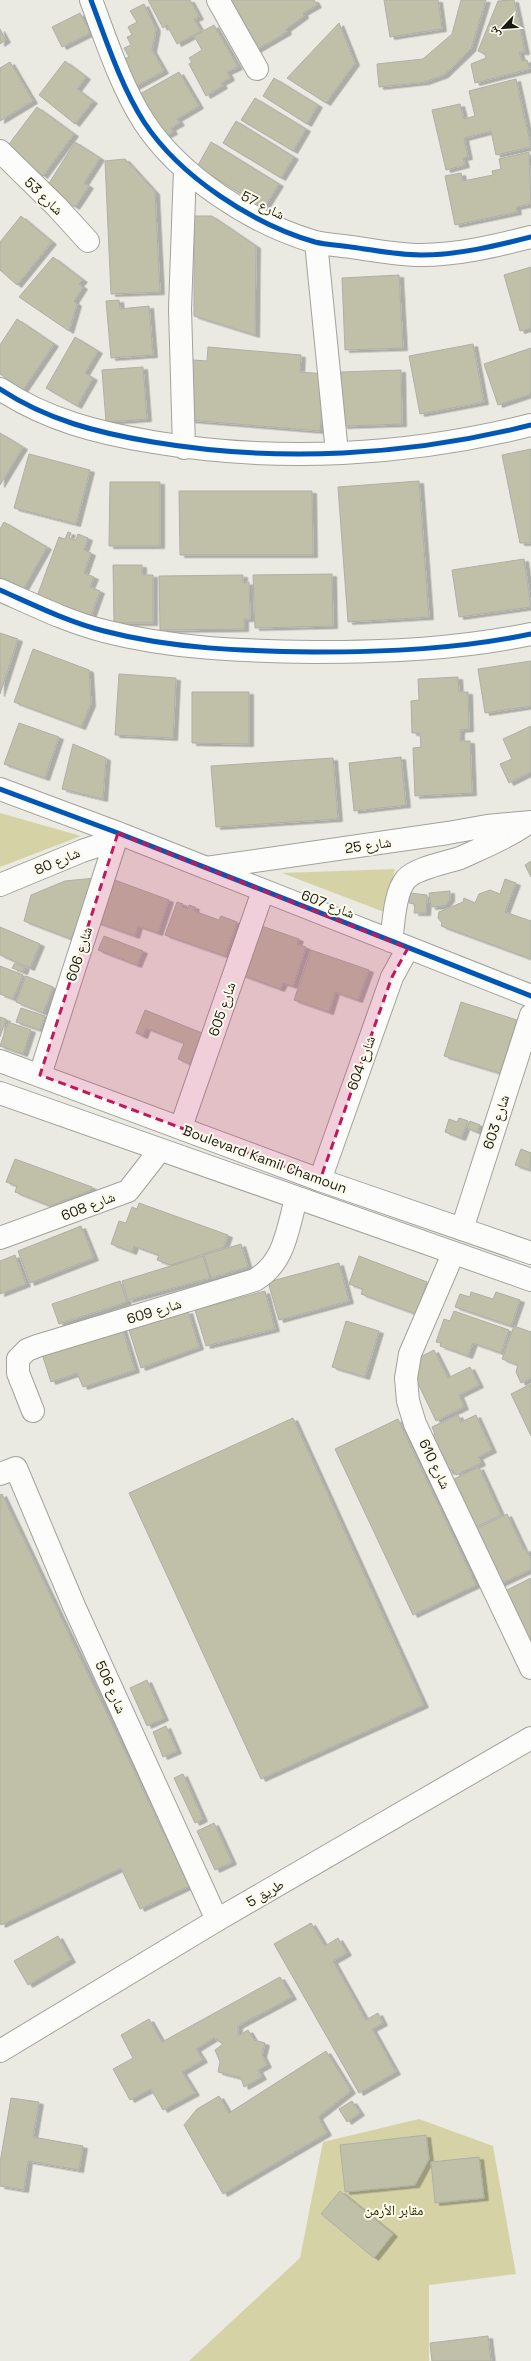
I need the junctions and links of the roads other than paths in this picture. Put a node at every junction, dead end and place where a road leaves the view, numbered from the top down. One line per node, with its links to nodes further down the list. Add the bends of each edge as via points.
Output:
1 (218, 0): 3 (street)
2 (98, 4): 5 (street, شارع 57, via 122,78 144,122)
3 (257, 69)
4 (0, 151): 7 (street, شارع 53, via 57,206)
5 (185, 169): 8 (street, شارع 57, via 239,208); 11 (street, via 180,309)
6 (531, 237): 8 (street, شارع 57, via 476,249 421,255)
7 (88, 241)
8 (316, 242): 12 (street)
9 (0, 389): 11 (street, via 52,418 98,432)
10 (531, 425): 12 (street, via 480,438 363,453)
11 (184, 448): 12 (street, via 241,453)
12 (337, 453)
13 (0, 590): 14 (street, via 49,612 103,631 172,645 238,651 396,652 456,647)
14 (531, 634)
15 (0, 789): 17 (street, شارع 607)
16 (529, 823): 18 (street, شارع 25, via 487,826); 21 (street, شارع 604, via 495,842 415,873 406,879 398,900)
17 (116, 836): 18 (street, شارع 607); 19 (street, شارع 80); 25 (street, شارع 606)
18 (204, 868): 20 (street, شارع 607)
19 (0, 885)
20 (263, 891): 21 (street, شارع 607); 27 (street, شارع 605)
21 (399, 945): 22 (street, شارع 607); 29 (street, شارع 604, via 392,977)
22 (531, 996)
23 (531, 1015): 31 (street, شارع 603)
24 (0, 1061): 25 (street, Boulevard Kamil Chamoun)
25 (40, 1075): 27 (street, Boulevard Kamil Chamoun)
26 (0, 1093): 28 (street, Boulevard Kamil Chamoun)
27 (181, 1128): 29 (street, Boulevard Kamil Chamoun)
28 (160, 1150): 30 (street, Boulevard Kamil Chamoun); 32 (street, شارع 608, via 128,1191)
29 (320, 1180): 31 (street, Boulevard Kamil Chamoun)
30 (296, 1199): 34 (street, Boulevard Kamil Chamoun); 36 (street, شارع 609, via 280,1257 255,1280 37,1346 22,1354 18,1359 18,1373)
31 (462, 1229): 33 (street, Boulevard Kamil Chamoun)
32 (0, 1238)
33 (531, 1253)
34 (453, 1254): 35 (street, Boulevard Kamil Chamoun); 38 (street, شارع 610, via 410,1354 406,1378 408,1401 415,1424)
35 (531, 1280)
36 (33, 1411)
37 (0, 1474): 40 (street, شارع 506, via 16,1468 74,1606)
38 (531, 1668)
39 (531, 1738): 40 (street, طريق 5)
40 (217, 1920): 41 (street, طريق 5)
41 (0, 2051)

